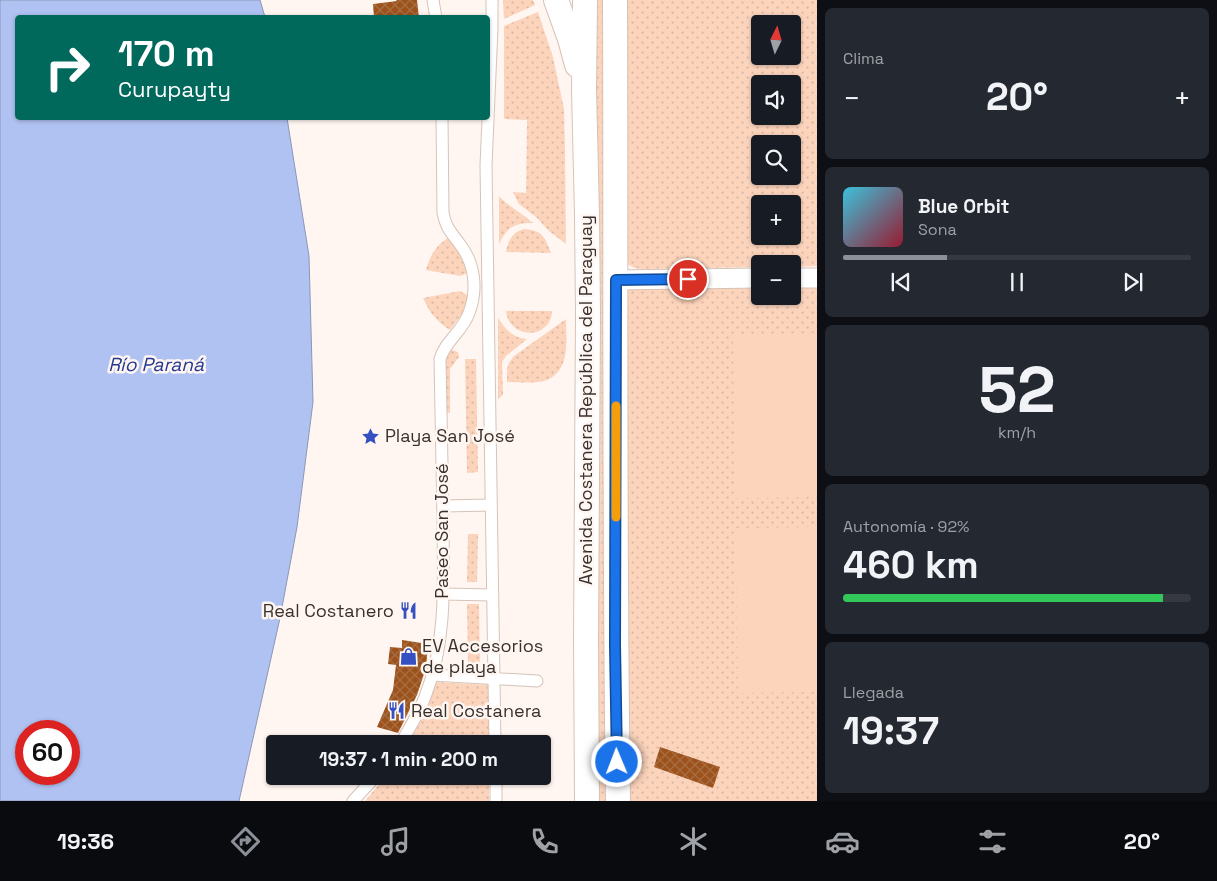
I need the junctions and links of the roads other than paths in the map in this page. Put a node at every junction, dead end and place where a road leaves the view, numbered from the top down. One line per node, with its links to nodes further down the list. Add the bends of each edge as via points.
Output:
1 (433, 0): 6 (street)
2 (492, 0): 7 (street)
3 (556, 0): 8 (main road)
4 (585, 0): 8 (main road, Avenida Costanera República del Paraguay)
5 (615, 0): 16 (main road, Avenida Costanera República del Paraguay)
6 (436, 15)
7 (490, 74)
8 (584, 90): 30 (main road, Avenida Costanera República del Paraguay, via 588,314)
9 (442, 120): 12 (street, Paseo San José)
10 (488, 120): 17 (street)
11 (430, 153): 12 (street)
12 (442, 154): 18 (street, Paseo San José, via 444,221 468,256 474,282 469,314 442,351 440,359)
13 (751, 278): 16 (street)
14 (801, 278): 15 (street)
15 (817, 278)
16 (616, 280): 31 (main road, Avenida Costanera República del Paraguay)
17 (491, 505): 18 (street); 20 (street)
18 (443, 506): 19 (street, Paseo San José)
19 (443, 594): 20 (street); 21 (street, Paseo San José, via 441,636)
20 (492, 595): 22 (street)
21 (432, 676): 22 (street); 24 (street, Paseo San José, via 418,714)
22 (493, 678): 23 (street); 25 (street)
23 (537, 681)
24 (405, 735)
25 (495, 735)
26 (368, 785): 28 (street)
27 (496, 785): 29 (street)
28 (353, 801)
29 (496, 801)
30 (587, 801)
31 (618, 801)

